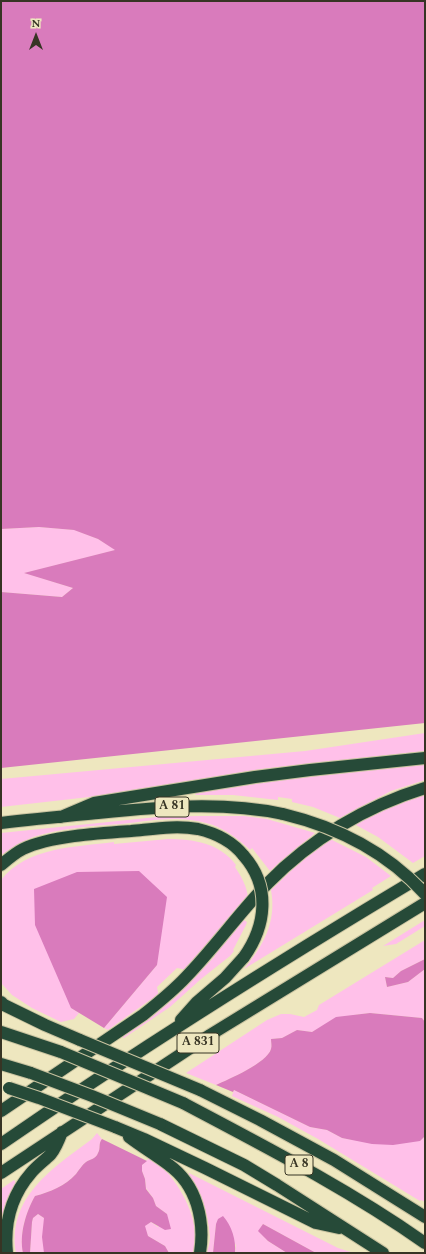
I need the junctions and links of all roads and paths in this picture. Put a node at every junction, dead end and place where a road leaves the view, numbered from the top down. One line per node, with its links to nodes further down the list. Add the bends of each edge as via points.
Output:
1 (425, 758): 3 (highway, via 310,770 94,803)
2 (425, 788): 14 (highway, via 388,801 351,819 306,849 268,882 195,968 164,997 143,1015)
3 (61, 817): 4 (highway, A 81); 7 (highway, A 81, bridge, via 201,806 245,808 283,814 322,824 359,842 393,864)
4 (1, 823)
5 (1, 865): 10 (highway, bridge, via 24,849 45,842 75,836 178,827 198,829 235,846 258,879 262,899 259,928 244,957 225,978 197,1002)
6 (425, 874): 10 (highway, A 831)
7 (425, 894)
8 (425, 903): 15 (highway, A 831, via 240,1016)
9 (1, 1002): 19 (highway, bridge, via 45,1025 200,1090 260,1120 334,1160)
10 (174, 1029): 17 (highway, A 831)
11 (1, 1032): 21 (highway, A 8, bridge, via 61,1052 183,1103 366,1203)
12 (1, 1064): 20 (highway, A 8, bridge, via 92,1096 160,1124 244,1165)
13 (5, 1086): 16 (highway, bridge, via 115,1127)
14 (1, 1111)
15 (63, 1131): 18 (highway, A 831); 23 (highway, via 51,1153 29,1175 15,1197 8,1217)
16 (142, 1143): 20 (highway, via 205,1168 316,1223); 24 (highway, via 179,1173 194,1198 201,1220)
17 (1, 1144)
18 (1, 1173)
19 (425, 1217)
20 (349, 1231): 25 (highway, A 8)
21 (425, 1243)
22 (425, 1251): 26 (highway)
23 (7, 1253)
24 (200, 1253)
25 (383, 1253)
26 (423, 1253)

